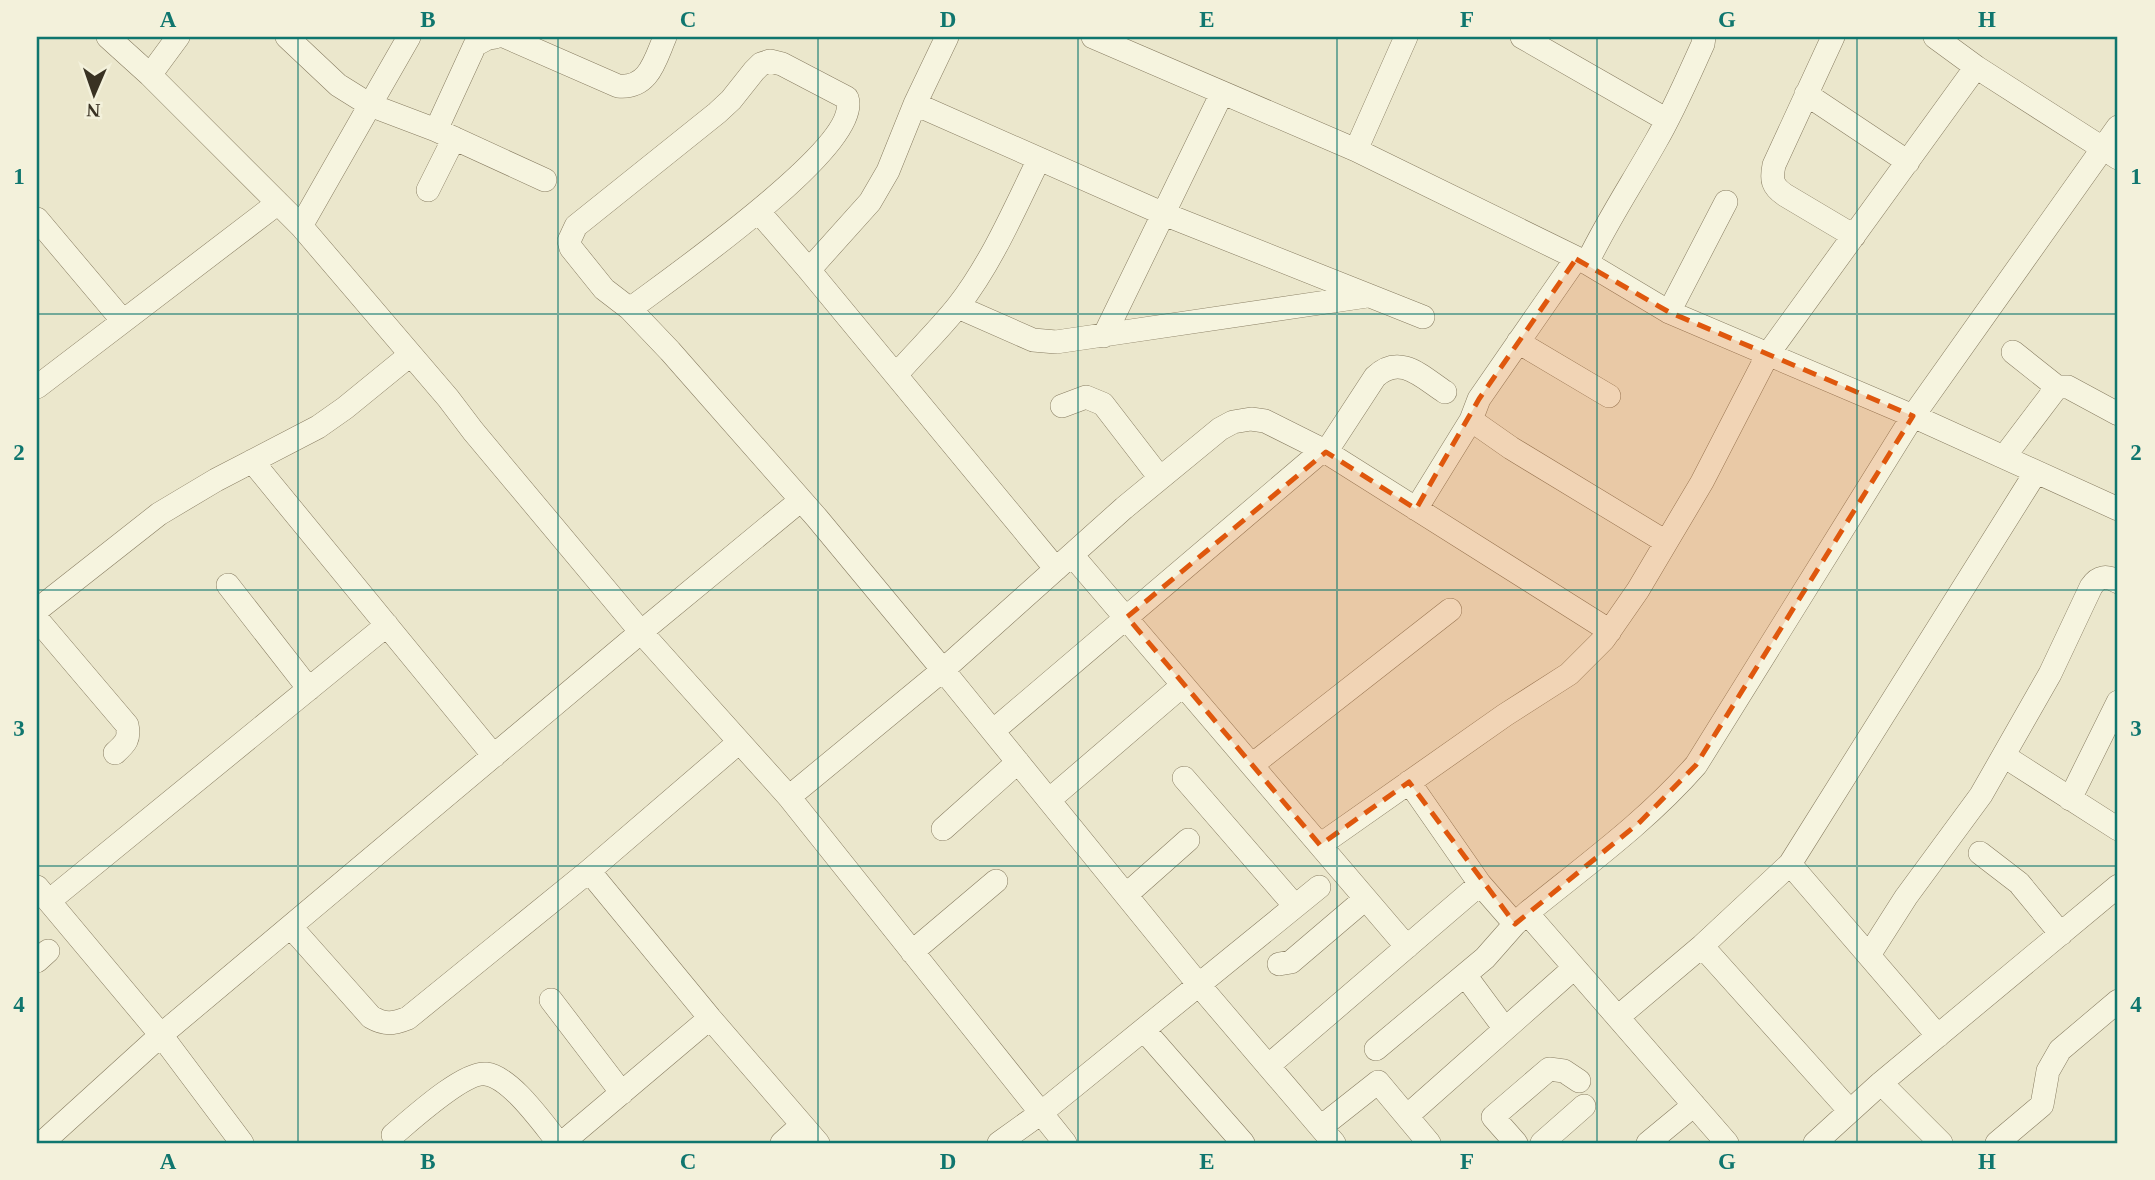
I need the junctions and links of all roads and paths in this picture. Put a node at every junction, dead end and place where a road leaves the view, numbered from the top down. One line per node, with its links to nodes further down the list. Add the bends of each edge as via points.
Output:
1 (108, 37): 16 (street)
2 (178, 37): 16 (street)
3 (287, 37): 20 (street, via 338,85)
4 (409, 37): 20 (street)
5 (495, 37): 23 (street, via 475,45)
6 (506, 37): 7 (street, via 626,87 649,75)
7 (665, 37)
8 (947, 37): 19 (street)
9 (1093, 37): 17 (street)
10 (1406, 37): 24 (street)
11 (1522, 37): 21 (street)
12 (1704, 37): 21 (street)
13 (1833, 37): 18 (street)
14 (1935, 37): 15 (street)
15 (1976, 67): 25 (street); 27 (street)
16 (150, 75): 31 (street)
17 (1222, 93): 24 (street); 33 (street)
18 (1806, 94): 27 (street); 36 (street, via 1771,178 1785,195)
19 (915, 104): 26 (street); 38 (street, via 870,202)
20 (370, 105): 23 (street); 35 (street)
21 (1667, 120): 37 (street)
22 (2118, 127): 25 (street)
23 (445, 134): 28 (street); 29 (street)
24 (1356, 150): 37 (street)
25 (2111, 153): 57 (street)
26 (1039, 159): 33 (street); 40 (street, via 993,251)
27 (1908, 162): 36 (street)
28 (545, 180)
29 (428, 190)
30 (1726, 202): 42 (street)
31 (278, 203): 35 (street); 44 (street)
32 (759, 212): 38 (street); 41 (street); 41 (street, via 826,148 849,110 847,98 835,90 770,61 761,64 731,100 576,226 570,236 571,248 604,289)
33 (1164, 214): 39 (street); 45 (street)
34 (38, 221): 44 (street)
35 (301, 226): 49 (street)
36 (1854, 236): 48 (street)
37 (1582, 261): 42 (street); 46 (street)
38 (809, 270): 50 (street)
39 (1370, 296): 43 (street); 45 (street)
40 (958, 307): 45 (street, via 1033,340); 50 (street)
41 (630, 309): 64 (street)
42 (1669, 312): 48 (street)
43 (1423, 317)
44 (123, 321): 51 (street)
45 (1104, 336)
46 (1518, 342): 54 (street); 58 (street, via 1479,399)
47 (2013, 352): 52 (street)
48 (1768, 354): 57 (street); 67 (street)
49 (410, 355): 61 (street, via 318,427); 77 (street)
50 (896, 375): 68 (street)
51 (37, 387)
52 (2057, 387): 56 (street, via 2068,387); 60 (street)
53 (1445, 392): 59 (street, via 1410,369 1384,369)
54 (1609, 396)
55 (1062, 406): 63 (street, via 1086,397 1102,404)
56 (2118, 414)
57 (1913, 416): 60 (street); 109 (street, via 1696,765 1640,822)
58 (1471, 420): 65 (street); 67 (street)
59 (1324, 451): 63 (street, via 1265,421 1251,419 1220,429); 65 (street); 73 (street)
60 (2004, 457): 62 (street)
61 (252, 461): 71 (street, via 159,514); 75 (street)
62 (2036, 472): 66 (street); 99 (street)
63 (1160, 478): 68 (street)
64 (801, 500): 77 (street); 78 (street)
65 (1416, 509): 76 (street)
66 (2118, 509)
67 (1666, 542): 76 (street)
68 (1064, 562): 73 (street); 78 (street)
69 (2118, 582): 86 (street, via 2095,580)
70 (228, 585): 80 (street)
71 (37, 610)
72 (1450, 610): 88 (street)
73 (1127, 617): 79 (street); 82 (street)
74 (37, 619): 84 (street, via 127,725 129,736)
75 (387, 625): 80 (street); 85 (street)
76 (1610, 631): 90 (street, via 1569,674)
77 (641, 632): 83 (street); 85 (street)
78 (943, 670): 82 (street); 91 (street)
79 (1183, 685): 88 (street); 93 (street)
80 (309, 689): 105 (street)
81 (2118, 702): 92 (street)
82 (993, 731): 87 (street)
83 (738, 743): 91 (street); 100 (street)
84 (115, 753)
85 (494, 756): 110 (street)
86 (2004, 756): 92 (street); 116 (street)
87 (1018, 762): 93 (street); 94 (street)
88 (1252, 765): 97 (street)
89 (1184, 778): 108 (street)
90 (1409, 782): 97 (street); 102 (street)
91 (789, 797): 114 (street)
92 (2070, 799): 95 (street)
93 (1049, 800): 106 (street)
94 (943, 828)
95 (2118, 829)
96 (1188, 841): 106 (street)
97 (1320, 845): 107 (street)
98 (1980, 853): 111 (street, via 2019,883)
99 (1790, 864): 112 (street); 116 (street)
100 (589, 871): 110 (street, via 395,1024 382,1024 371,1017); 124 (street)
101 (996, 881): 114 (street)
102 (1480, 884): 109 (street); 113 (street)
103 (2118, 886): 111 (street)
104 (1319, 887): 108 (street)
105 (43, 894): 127 (street)
106 (1126, 895): 120 (street)
107 (1365, 899): 113 (street); 115 (street)
108 (1287, 913): 115 (street); 120 (street)
109 (1521, 918): 118 (street); 119 (street)
110 (291, 927): 127 (street)
111 (2061, 933): 128 (street)
112 (1702, 946): 123 (street); 136 (street)
113 (1407, 947): 130 (street)
114 (912, 951): 137 (street)
115 (1304, 951): 117 (street, via 1291,962)
116 (1869, 955): 128 (street)
117 (1279, 964)
118 (1574, 968): 123 (street); 125 (street)
119 (1465, 975): 125 (street); 129 (street)
120 (1199, 985): 126 (street); 130 (street)
121 (551, 1000): 133 (street)
122 (2118, 1000): 157 (street, via 2060,1050 2048,1071 2042,1105)
123 (1618, 1017): 134 (street)
124 (710, 1018): 133 (street); 139 (street)
125 (1505, 1029): 138 (street)
126 (1144, 1030): 137 (street); 149 (street)
127 (161, 1035): 142 (street); 143 (street)
128 (1938, 1036): 132 (street)
129 (1376, 1049)
130 (1268, 1066): 140 (street)
131 (1579, 1081): 151 (street, via 1564,1071 1549,1069 1493,1117)
132 (1881, 1083): 136 (street); 156 (street)
133 (622, 1093): 144 (street)
134 (1694, 1105): 153 (street); 154 (street)
135 (1584, 1106): 152 (street)
136 (1850, 1111): 155 (street)
137 (1041, 1113): 147 (street); 148 (street)
138 (1407, 1116): 140 (street, via 1378,1082); 150 (street)
139 (802, 1125): 145 (street); 146 (street)
140 (1327, 1135)
141 (392, 1140): 144 (street, via 464,1079 486,1074 514,1090)
142 (42, 1143)
143 (242, 1143)
144 (561, 1143)
145 (782, 1143)
146 (818, 1143)
147 (999, 1143)
148 (1065, 1143)
149 (1243, 1143)
150 (1429, 1143)
151 (1516, 1143)
152 (1542, 1143)
153 (1648, 1143)
154 (1727, 1143)
155 (1815, 1143)
156 (1941, 1143)
157 (1997, 1143)

